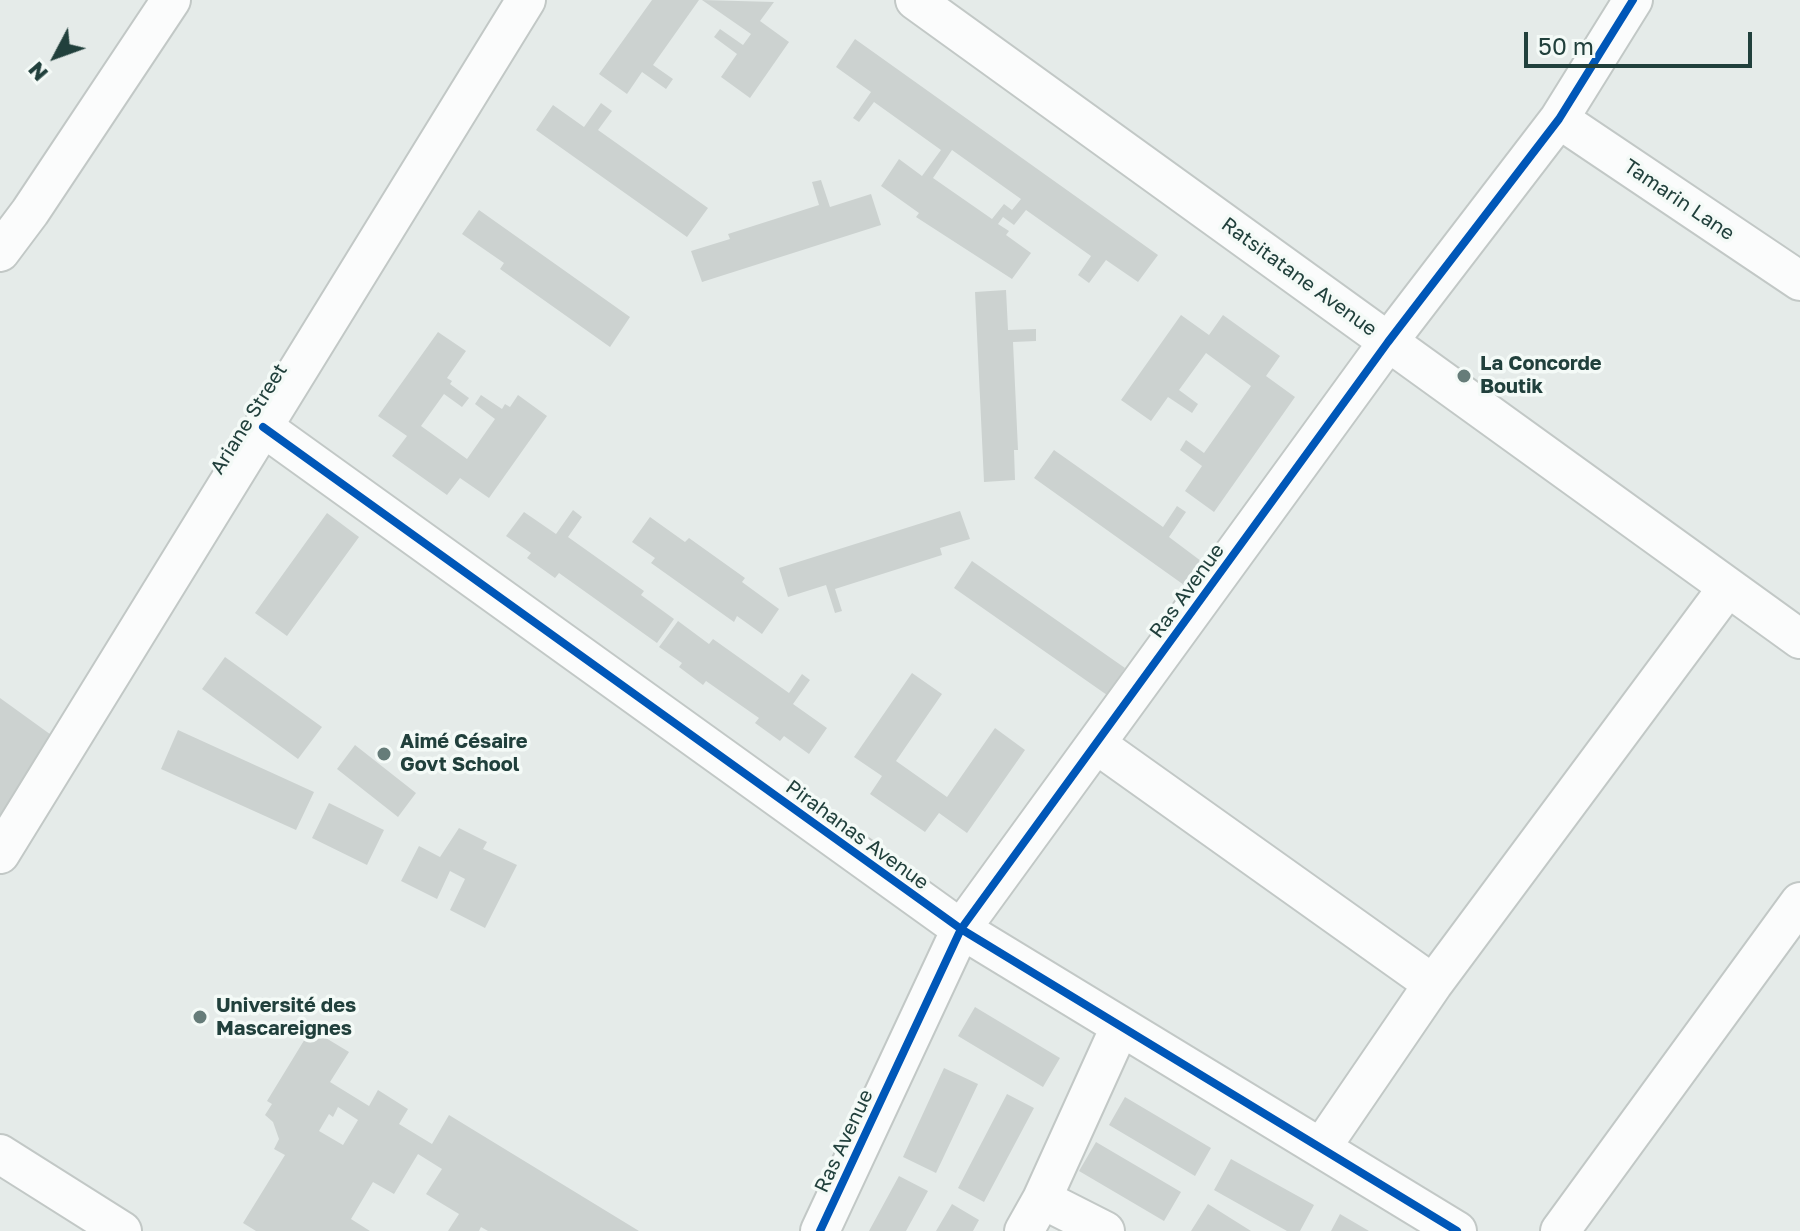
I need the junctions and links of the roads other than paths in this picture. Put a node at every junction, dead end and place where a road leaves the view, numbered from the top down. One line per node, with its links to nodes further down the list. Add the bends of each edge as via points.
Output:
1 (171, 0): 6 (street, via 30,212)
2 (526, 0): 9 (street, Ariane Street)
3 (915, 0): 8 (street, Ratsitatane Avenue)
4 (1633, 0): 5 (street, Ras Avenue)
5 (1559, 119): 7 (street, Tamarin Lane); 8 (street, Ras Avenue)
6 (3, 241)
7 (1800, 281)
8 (1388, 342): 10 (street, Ratsitatane Avenue); 12 (street, Ras Avenue)
9 (263, 427): 13 (street, Ariane Street); 15 (street, Pirahanas Avenue)
10 (1728, 587): 11 (street, Ratsitatane Avenue); 16 (street)
11 (1800, 639)
12 (1096, 744): 15 (street, Ras Avenue); 16 (street)
13 (0, 854)
14 (1800, 902): 25 (street)
15 (961, 929): 17 (street, Pirahanas Avenue); 22 (street, Ras Avenue)
16 (1433, 984): 18 (street)
17 (1120, 1027): 18 (street, Pirahanas Avenue); 20 (street)
18 (1321, 1148): 24 (street, Pirahanas Avenue)
19 (0, 1154): 21 (street)
20 (1033, 1215): 23 (street)
21 (122, 1231)
22 (820, 1231)
23 (1105, 1231)
24 (1457, 1231)
25 (1560, 1231)

